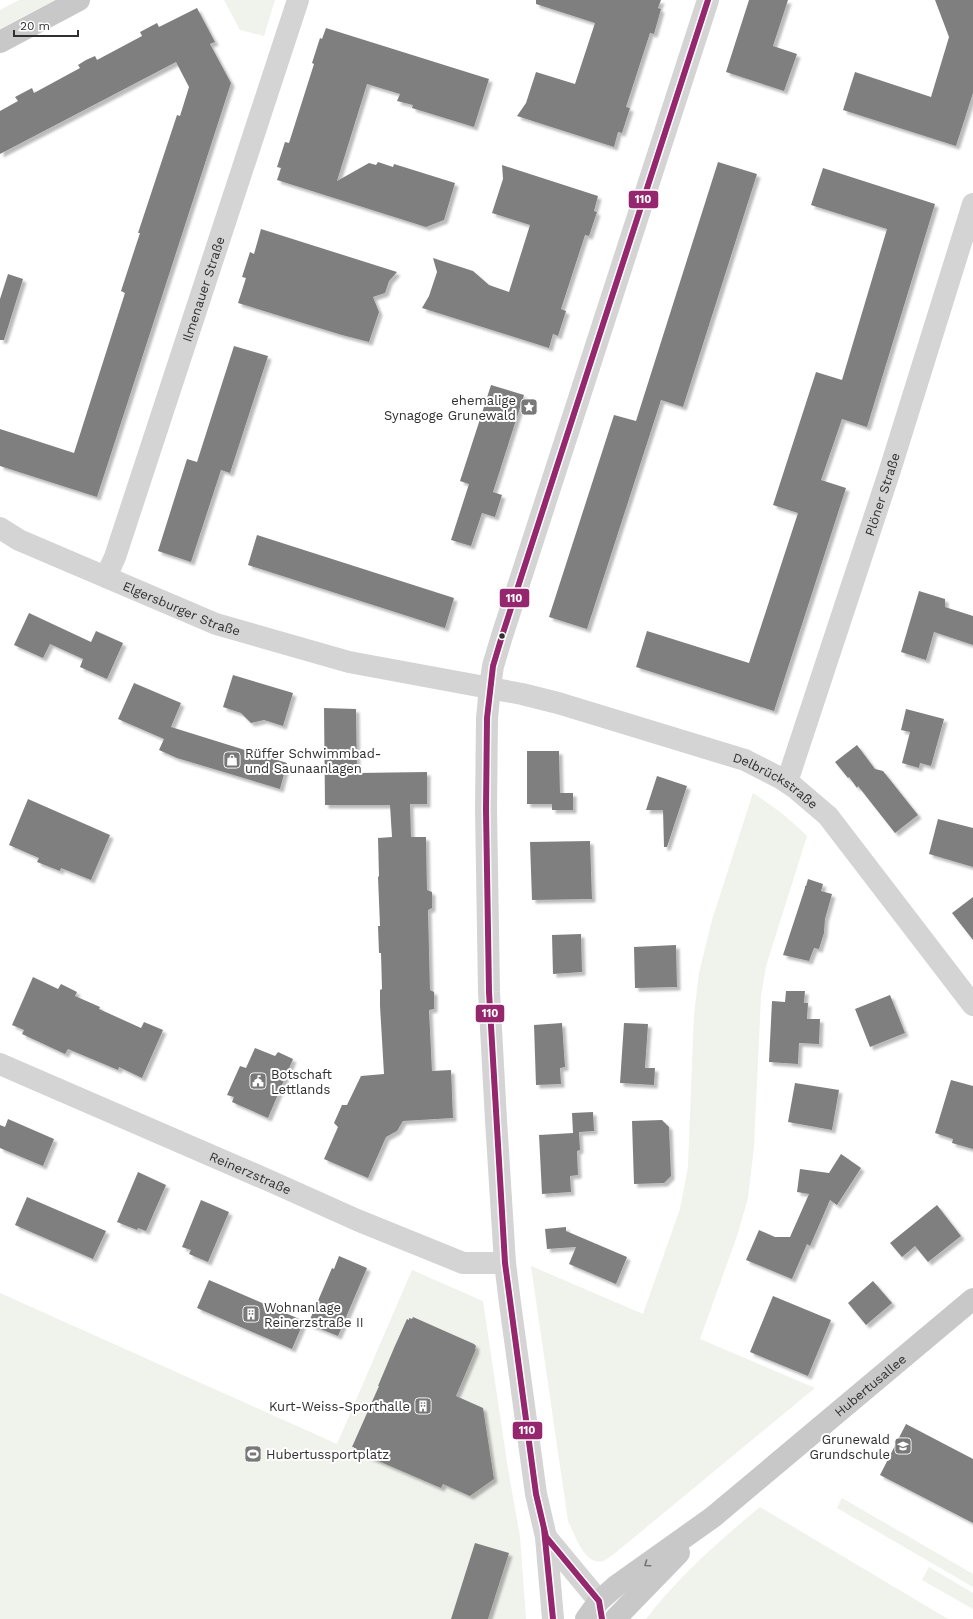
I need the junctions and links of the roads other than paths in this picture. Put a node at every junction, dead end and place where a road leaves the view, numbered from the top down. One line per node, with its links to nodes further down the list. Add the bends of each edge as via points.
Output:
1 (79, 0): 4 (main road)
2 (298, 0): 7 (street, Ilmenauer Straße)
3 (708, 0): 8 (street, via 502,636 493,666)
4 (0, 42)
5 (973, 204): 9 (street, Plöner Straße)
6 (0, 528): 7 (street, Elgersburger Straße, via 19,540)
7 (106, 578): 8 (street, Elgersburger Straße, via 216,624 349,662)
8 (490, 688): 9 (street, Delbrückstraße, via 558,703 745,760); 12 (street, via 487,718 486,809 489,992)
9 (787, 782): 10 (street, Delbrückstraße, via 828,816)
10 (973, 1005)
11 (0, 1064): 12 (street, Reinerzstraße, via 356,1220 462,1263)
12 (505, 1263): 15 (street, via 536,1494)
13 (973, 1299): 14 (main road, Hubertusallee)
14 (713, 1517): 16 (main road, Hubertusallee, one-way to 16, via 616,1586); 19 (main road, Hubertusallee)
15 (546, 1537): 16 (street); 17 (street)
16 (601, 1610): 18 (main road, Hubertusallee)
17 (553, 1619)
18 (586, 1619)
19 (615, 1619)

